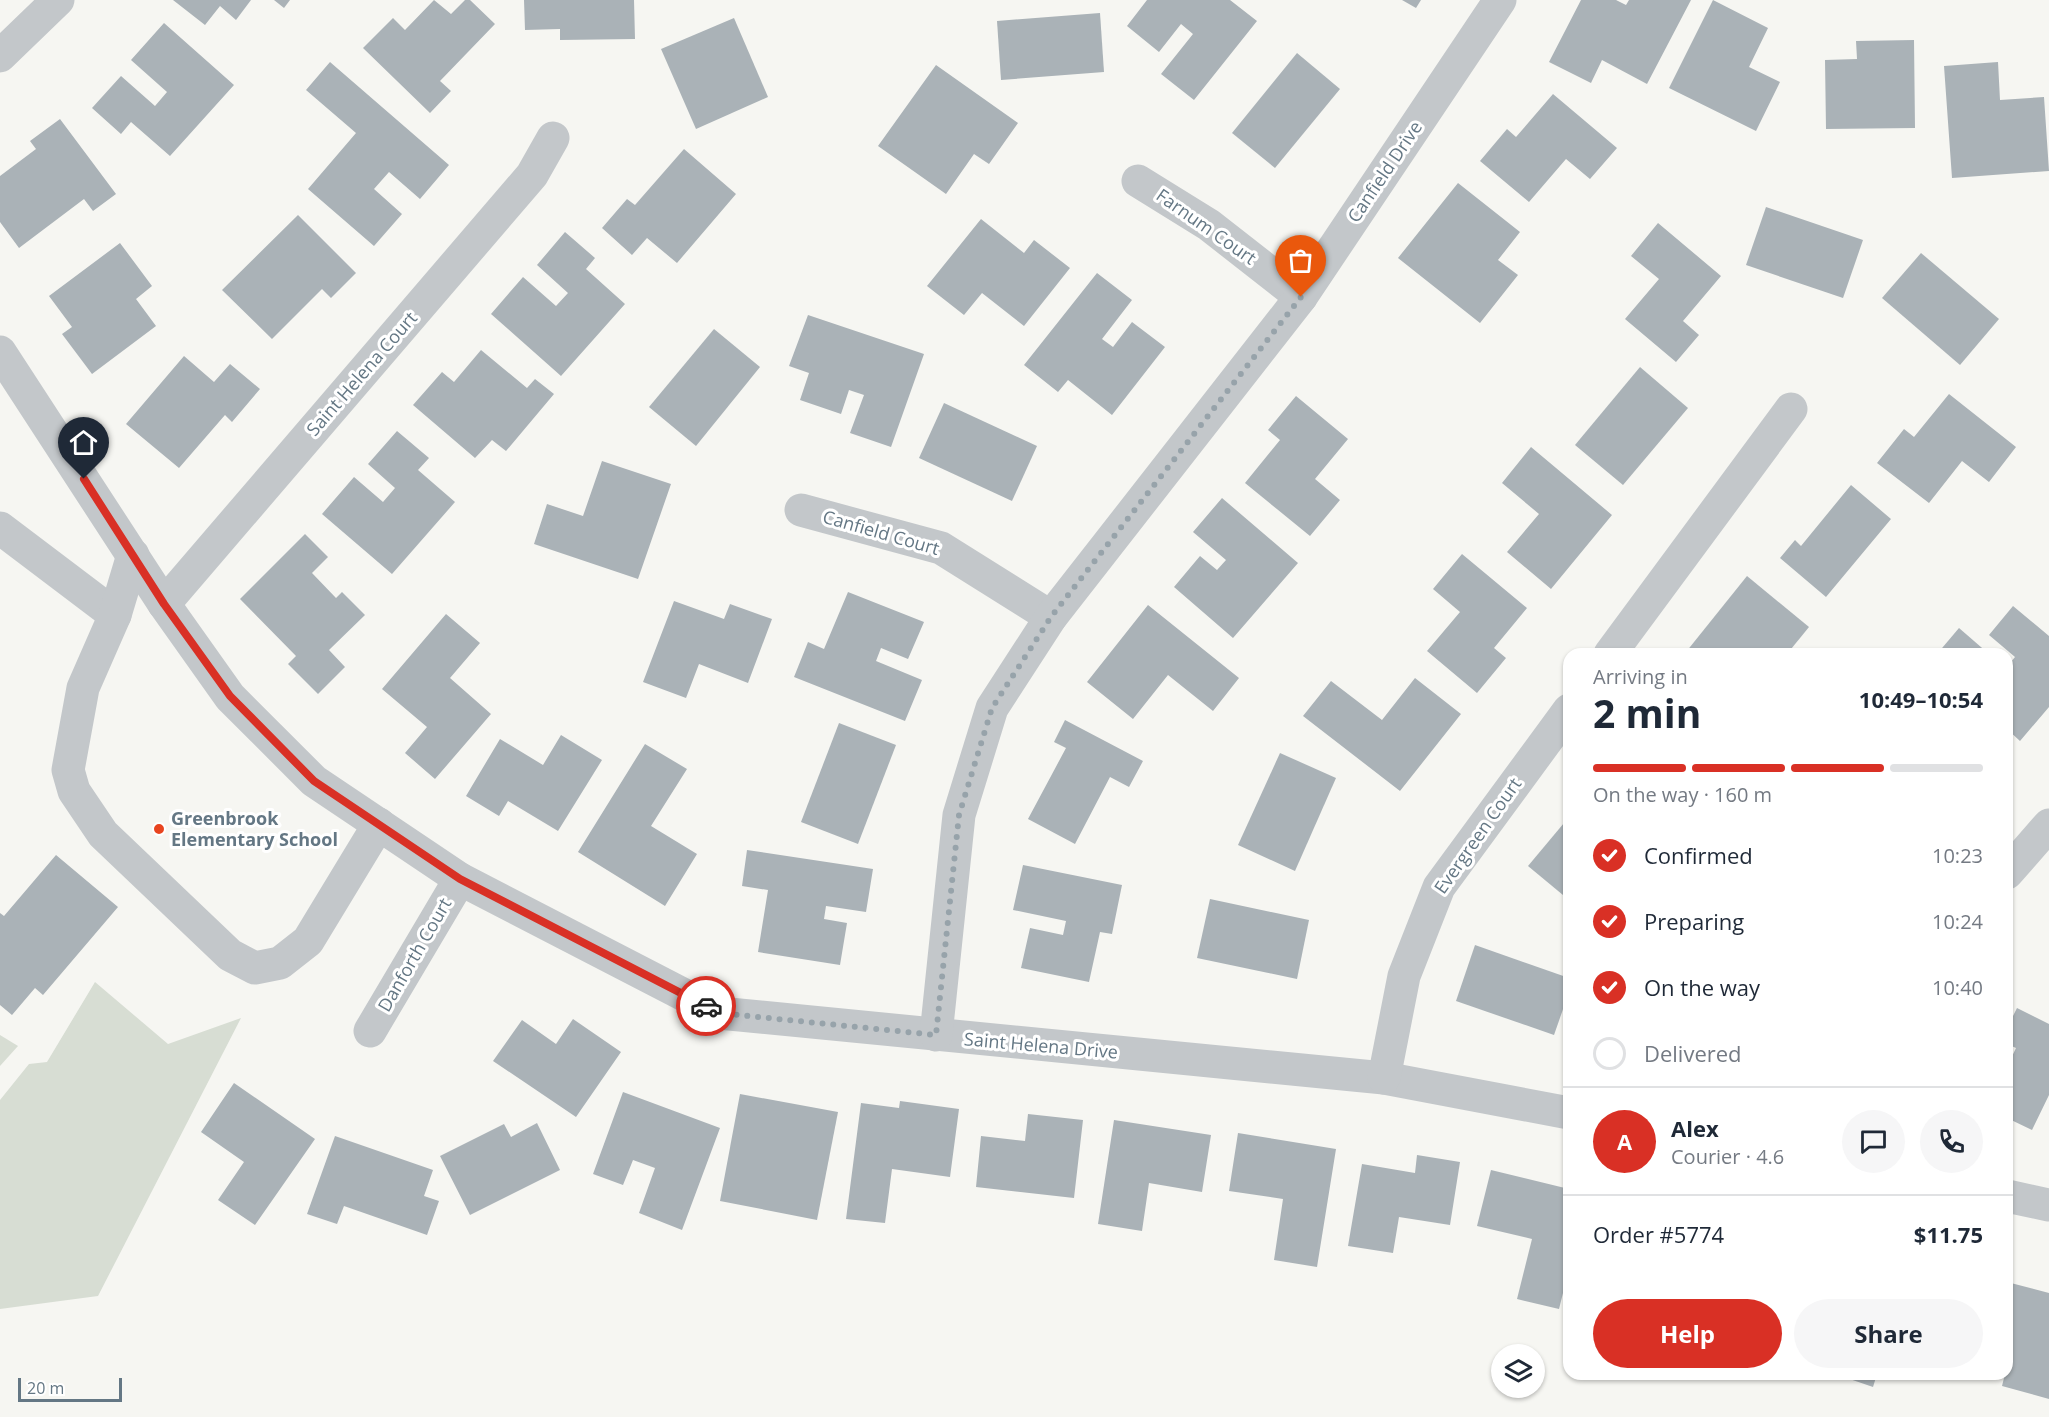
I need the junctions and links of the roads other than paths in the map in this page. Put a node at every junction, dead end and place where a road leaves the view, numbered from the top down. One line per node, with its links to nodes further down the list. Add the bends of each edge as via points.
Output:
1 (58, 0): 3 (street)
2 (1500, 0): 6 (street, Canfield Drive)
3 (0, 56)
4 (553, 138): 12 (street, Saint Helena Court, via 532,175)
5 (1138, 181): 6 (street, Farnum Court, via 1209,225)
6 (1301, 297): 14 (street, Canfield Drive)
7 (0, 352): 11 (street, Saint Helena Drive)
8 (1791, 409): 15 (street)
9 (801, 510): 14 (street, Canfield Court, via 940,548)
10 (0, 528): 13 (street)
11 (133, 555): 12 (street, Saint Helena Drive); 13 (street)
12 (164, 604): 17 (street, Saint Helena Drive, via 230,696 314,781)
13 (115, 615): 17 (street, via 83,688 68,770 74,790 103,834 230,955 255,968 280,963 308,941)
14 (1051, 617): 22 (street, Canfield Drive, via 992,708 959,815)
15 (1615, 648)
16 (1563, 718): 23 (street, Evergreen Court, via 1439,887 1404,976)
17 (379, 824): 20 (street, Saint Helena Drive)
18 (2049, 825): 19 (street)
19 (2013, 866)
20 (460, 879): 21 (street, Danforth Court); 22 (street, Saint Helena Drive, via 719,1013)
21 (370, 1031)
22 (936, 1035): 23 (street, Saint Helena Drive)
23 (1384, 1078): 24 (street, Saint Helena Drive)
24 (1563, 1112)
25 (2013, 1197): 26 (street)
26 (2049, 1205)

